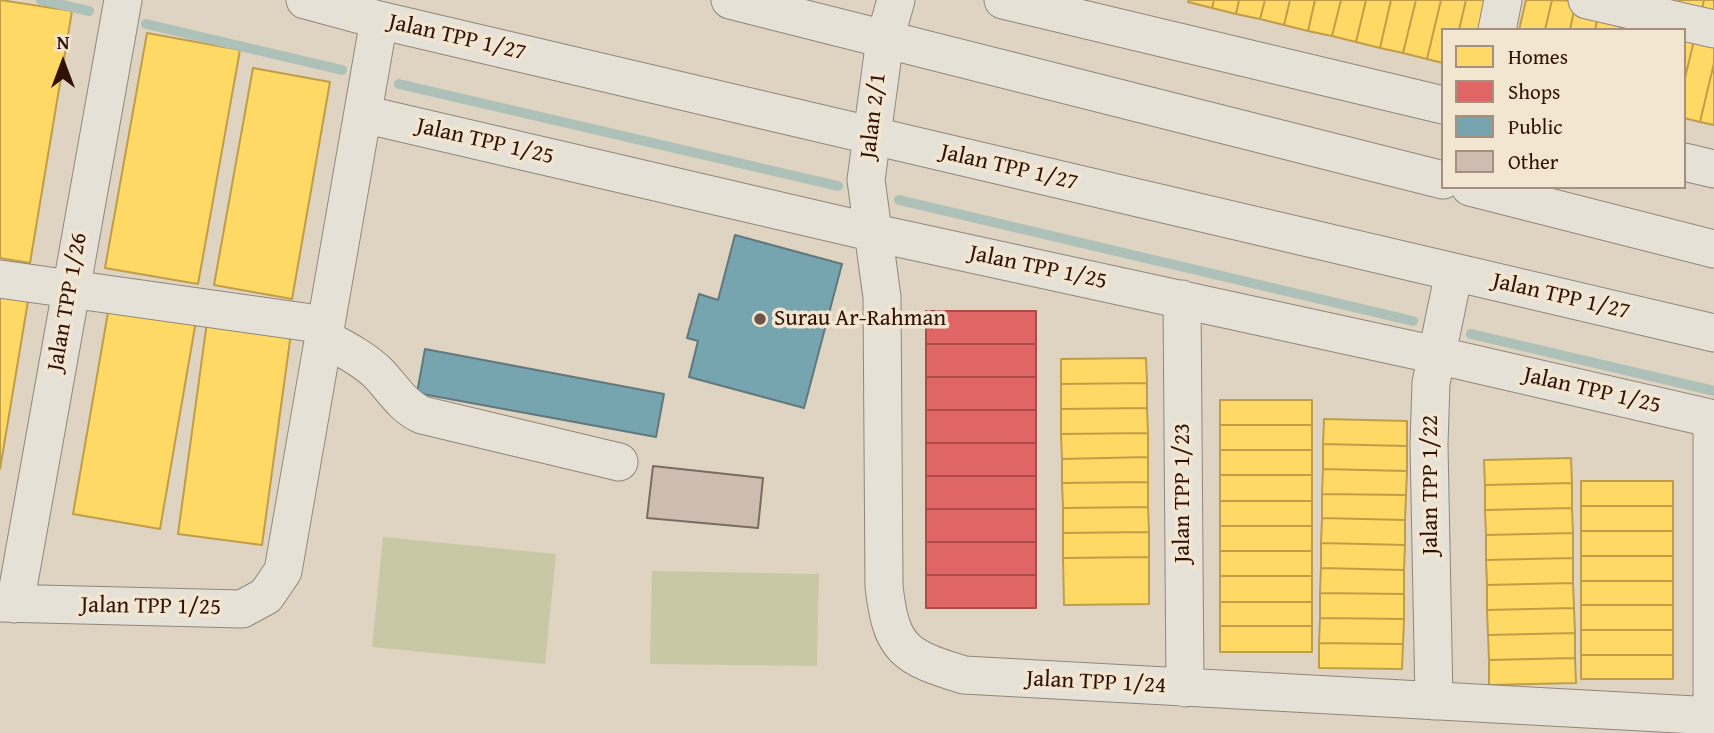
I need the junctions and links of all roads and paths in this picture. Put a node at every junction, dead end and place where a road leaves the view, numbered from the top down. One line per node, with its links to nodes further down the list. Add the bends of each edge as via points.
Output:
1 (123, 0): 23 (street, Jalan TPP 1/26)
2 (305, 0): 8 (street, Jalan TPP 1/27)
3 (730, 0): 11 (street)
4 (896, 0): 11 (street, Jalan 2/1)
5 (1003, 0): 12 (street)
6 (1503, 0): 9 (street)
7 (1587, 0): 10 (street)
8 (379, 20): 13 (street, Jalan TPP 1/25); 14 (street, Jalan TPP 1/27)
9 (1497, 28)
10 (1714, 29)
11 (885, 39): 14 (street, Jalan 2/1); 17 (street)
12 (1441, 104)
13 (363, 114): 19 (street, Jalan TPP 1/25); 25 (street, Jalan TPP 1/25)
14 (871, 135): 19 (street, Jalan 2/1, via 866,180); 21 (street, Jalan TPP 1/27)
15 (1686, 162): 16 (street)
16 (1714, 169)
17 (1441, 179)
18 (1478, 189): 20 (street)
19 (875, 233): 24 (street, Jalan TPP 1/25); 31 (street, Jalan TPP 1/24, via 882,297 884,586 894,637 912,656 964,675)
20 (1714, 249)
21 (1454, 272): 26 (street, Jalan TPP 1/27); 27 (street, Jalan TPP 1/22)
22 (0, 279): 23 (street)
23 (70, 289): 25 (street); 30 (street, Jalan TPP 1/26)
24 (1182, 299): 27 (street, Jalan TPP 1/25); 31 (street, Jalan TPP 1/23)
25 (325, 332): 29 (street, via 422,415); 30 (street, Jalan TPP 1/25, via 283,571 266,596 242,609)
26 (1714, 333)
27 (1436, 355): 28 (street, Jalan TPP 1/25); 32 (street, Jalan TPP 1/22, via 1429,444)
28 (1713, 419): 33 (street)
29 (619, 462)
30 (8, 604)
31 (1185, 688): 32 (street, Jalan TPP 1/24)
32 (1434, 701): 33 (street, Jalan TPP 1/24)
33 (1713, 716)

